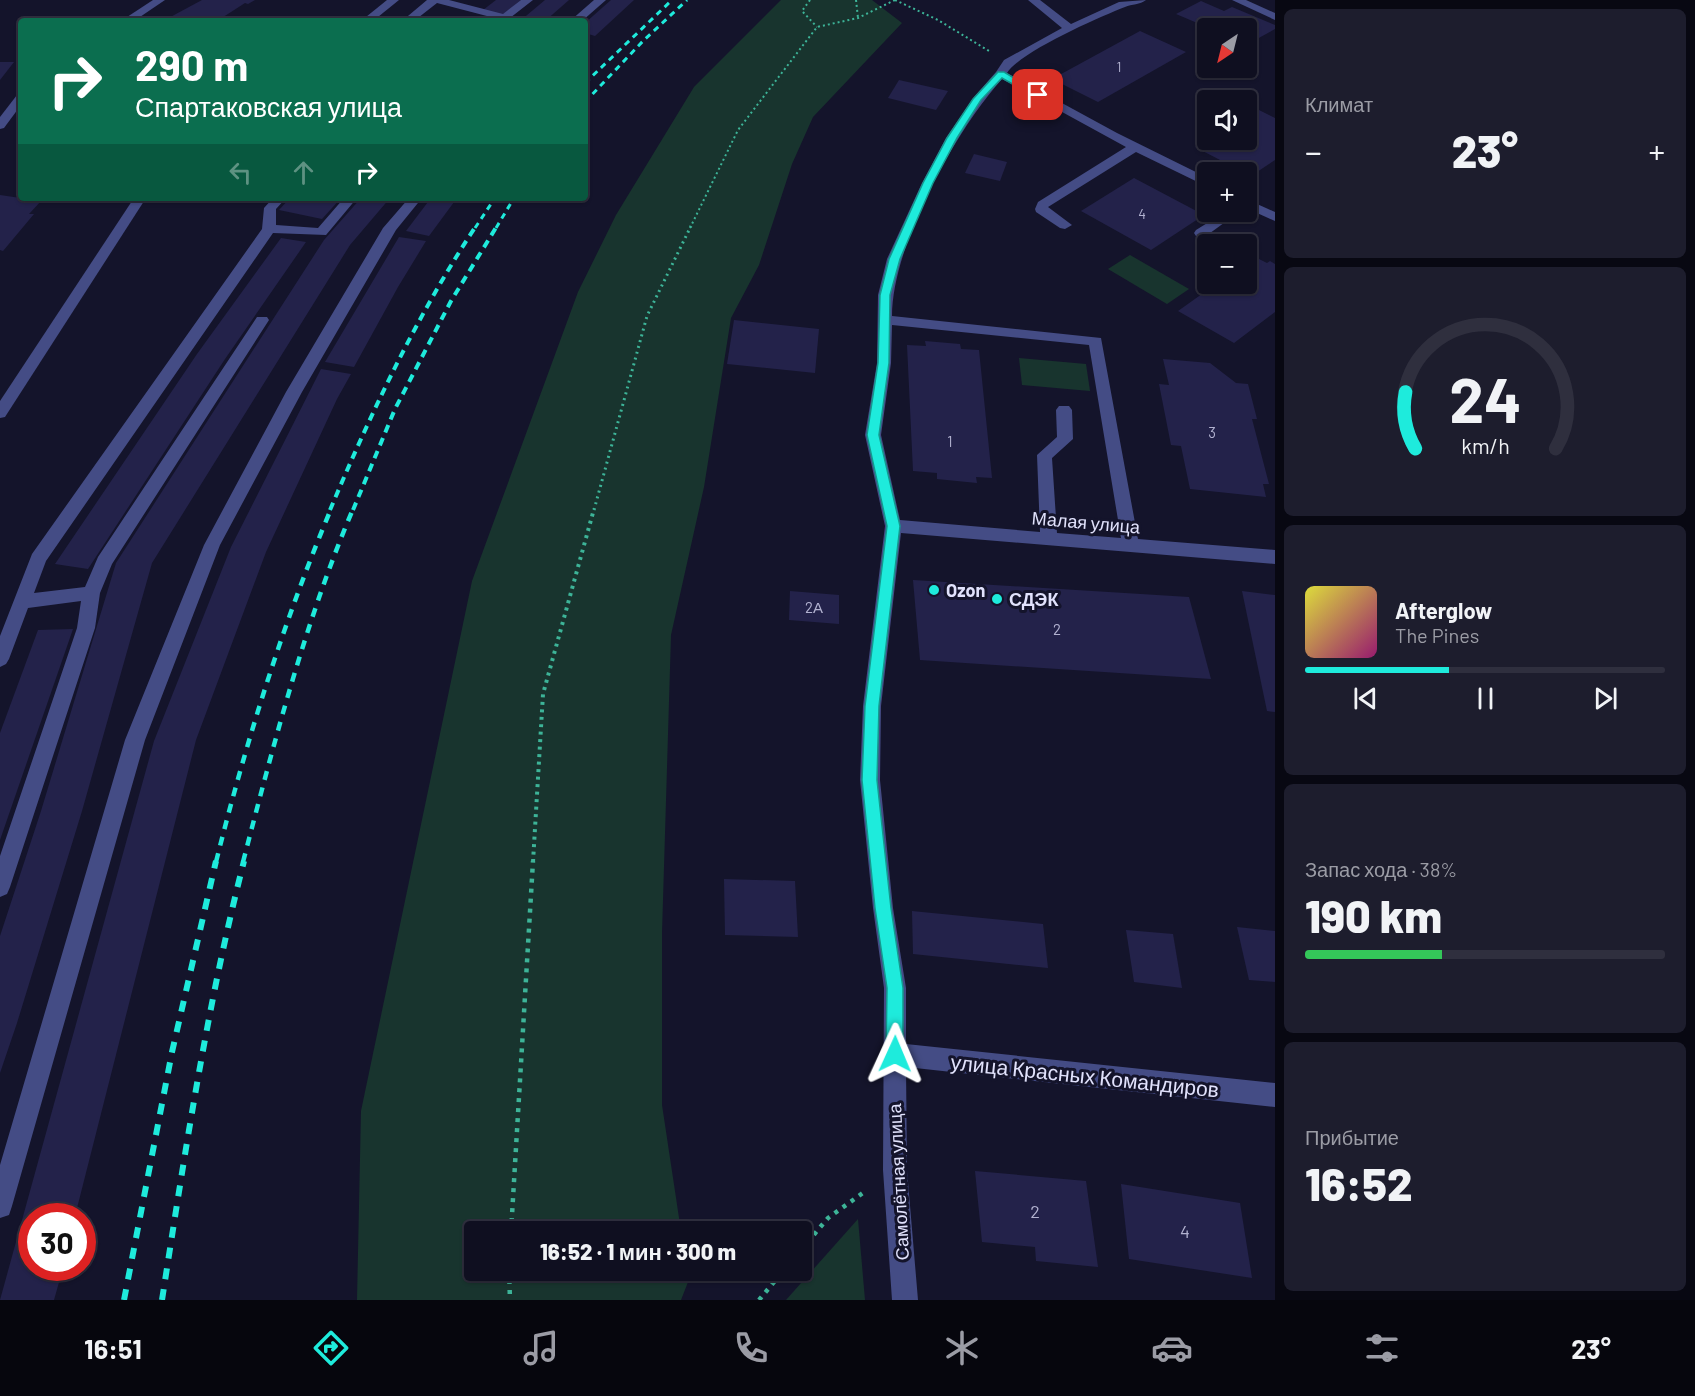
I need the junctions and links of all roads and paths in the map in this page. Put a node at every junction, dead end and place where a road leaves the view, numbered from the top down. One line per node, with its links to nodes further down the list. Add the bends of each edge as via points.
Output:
1 (160, 0): 15 (street)
2 (394, 0): 16 (street)
3 (436, 0): 13 (street); 17 (street)
4 (481, 0): 13 (street)
5 (528, 0): 13 (street, via 505,18)
6 (601, 0): 19 (street)
7 (810, 0): 21 (path, via 802,11)
8 (856, 0): 20 (path)
9 (895, 0): 20 (path); 23 (path, via 938,20)
10 (1033, 0): 22 (street)
11 (1141, 0): 22 (street, Самолётная улица, via 1123,4)
12 (1237, 0): 14 (street)
13 (469, 10): 18 (street)
14 (1275, 17)
15 (131, 18)
16 (370, 18)
17 (411, 18)
18 (460, 18)
19 (579, 18)
20 (858, 18): 21 (path)
21 (817, 27): 54 (path, via 738,130 647,316 543,694)
22 (1070, 29): 23 (street, Самолётная улица, via 1042,42)
23 (1004, 68): 26 (street); 39 (street, Самолётная улица, via 952,138 928,183 894,259 885,295)
24 (18, 100): 25 (street)
25 (2, 119)
26 (1135, 147): 27 (street); 35 (street, via 1043,205 1045,214)
27 (1197, 178)
28 (138, 201): 41 (street)
29 (277, 201): 36 (street, via 270,208)
30 (348, 201): 36 (street, via 321,232)
31 (413, 201): 53 (street, via 390,228 294,392 212,545 135,740)
32 (1257, 208): 33 (street)
33 (1275, 217)
34 (1218, 222): 37 (street)
35 (1065, 225)
36 (269, 229): 47 (street, via 38,559)
37 (1201, 234)
38 (262, 320): 46 (street, via 104,562)
39 (884, 320): 42 (street, Самолётная улица, via 884,363 873,435); 44 (street, via 1096,341)
40 (1064, 410): 43 (street, via 1065,440 1045,455 1044,462)
41 (0, 413)
42 (893, 526): 43 (street, Малая улица); 50 (street, Самолётная улица, via 872,706 870,780 895,988)
43 (1049, 538): 44 (street, Малая улица)
44 (1131, 545): 45 (street, Малая улица)
45 (1275, 557)
46 (91, 593): 47 (street); 49 (street, via 86,628)
47 (21, 602): 48 (street)
48 (0, 659)
49 (0, 887)
50 (895, 1054): 51 (street, улица Красных Командиров); 52 (street, Самолётная улица)
51 (1275, 1095)
52 (895, 1170): 55 (path, via 828,1218); 60 (street, Самолётная улица)
53 (0, 1206)
54 (512, 1221)
55 (812, 1237)
56 (509, 1281): 58 (path)
57 (775, 1281): 59 (path)
58 (510, 1300)
59 (759, 1300)
60 (905, 1300)

